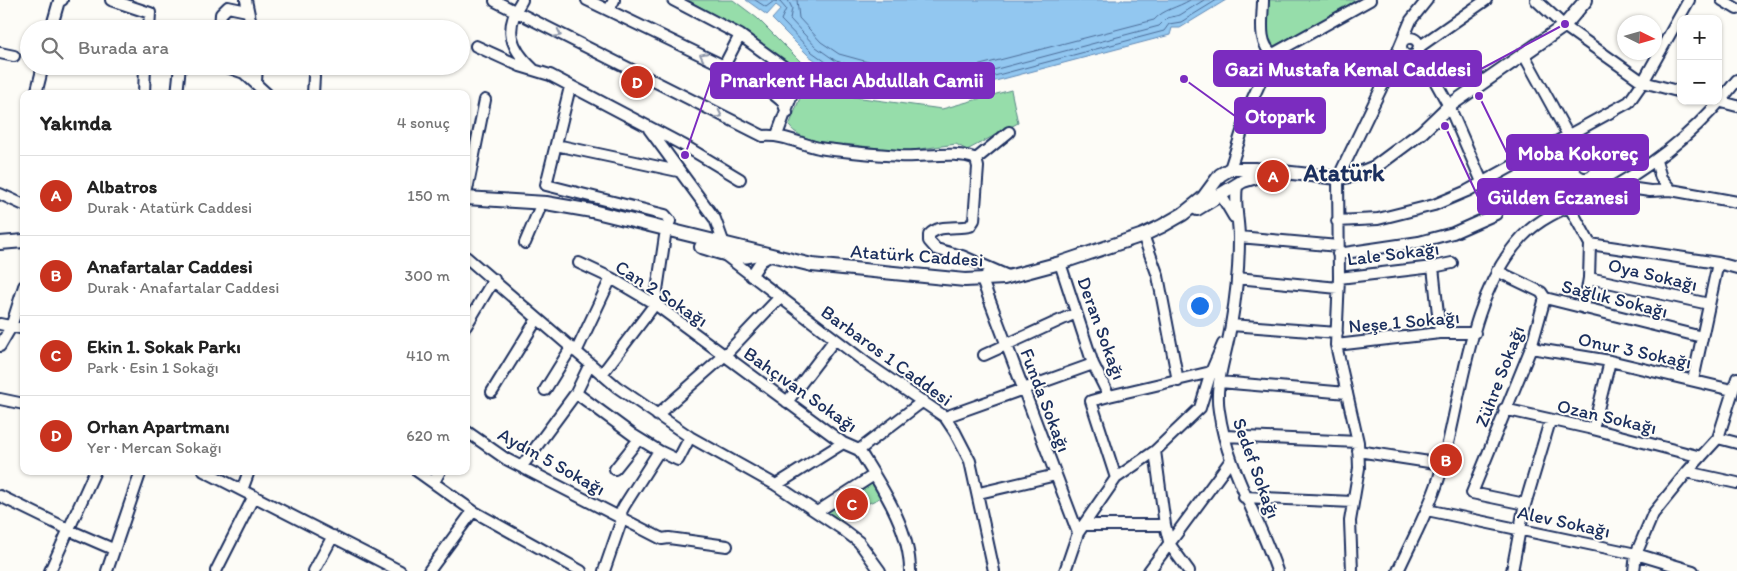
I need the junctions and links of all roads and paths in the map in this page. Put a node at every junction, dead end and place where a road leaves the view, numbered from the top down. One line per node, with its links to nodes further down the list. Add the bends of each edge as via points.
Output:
1 (62, 0): 20 (street)
2 (111, 0): 21 (street, via 150,13)
3 (522, 0): 19 (street)
4 (587, 0): 18 (street)
5 (614, 0): 18 (street)
6 (673, 0): 25 (street)
7 (1264, 0): 30 (street, via 1264,44)
8 (1370, 0): 30 (street)
9 (1427, 0): 26 (street, via 1411,20)
10 (1486, 0): 28 (street)
11 (1536, 0): 24 (street)
12 (1586, 0): 24 (main road)
13 (1689, 0): 44 (street)
14 (495, 1): 19 (street)
15 (1726, 1): 17 (street)
16 (247, 5): 22 (street, via 228,7 221,14); 23 (street)
17 (1737, 9)
18 (609, 10): 33 (street, one-way to 18)
19 (515, 12): 34 (street, via 510,33 515,47); 64 (street, one-way to 64, via 763,136)
20 (53, 20)
21 (150, 20)
22 (221, 20)
23 (250, 20)
24 (1564, 26): 31 (main road); 44 (street)
25 (740, 35): 33 (street); 45 (street, via 790,72)
26 (1402, 42): 28 (street, via 1404,53); 28 (street, via 1412,38 1417,42); 35 (street)
27 (476, 46): 34 (street)
28 (1416, 51): 35 (street); 58 (street)
29 (0, 53): 32 (street)
30 (1273, 54): 70 (street, via 1252,100)
31 (1524, 54): 58 (main road); 63 (street)
32 (14, 56)
33 (724, 66): 53 (street)
34 (534, 70): 46 (street)
35 (1388, 74): 73 (street)
36 (40, 75): 47 (street)
37 (145, 75): 48 (street)
38 (179, 75): 49 (street)
39 (247, 75): 43 (street)
40 (256, 75): 43 (street)
41 (314, 76): 51 (street)
42 (1737, 80): 54 (street)
43 (256, 82): 50 (street)
44 (1643, 82): 52 (street); 63 (street, via 1629,102)
45 (790, 83): 53 (street, via 784,92); 60 (street, via 792,97)
46 (570, 87): 61 (street); 65 (street)
47 (37, 90)
48 (144, 90)
49 (177, 90)
50 (264, 90)
51 (313, 90)
52 (1677, 91)
53 (777, 95): 60 (street)
54 (1722, 98)
55 (485, 100): 72 (street)
56 (1722, 102): 59 (street)
57 (1715, 105): 67 (street)
58 (1450, 106): 73 (main road, via 1422,132 1375,167); 76 (street)
59 (1737, 106)
60 (786, 113): 64 (street)
61 (647, 127): 69 (street); 74 (street)
62 (1009, 132): 66 (street)
63 (1569, 133): 68 (street); 76 (street)
64 (777, 135): 66 (street, via 821,148 917,158 962,156)
65 (556, 145): 69 (street); 91 (street, via 546,185 665,215 670,221)
66 (976, 159): 103 (street, via 974,220 970,226 938,229 929,235 931,245 936,249)
67 (1656, 161): 78 (street); 79 (street, via 1661,178)
68 (1586, 166)
69 (678, 170): 99 (street, via 715,220)
70 (1230, 170): 71 (main road); 75 (main road); 77 (main road)
71 (1273, 172): 73 (main road); 77 (main road, via 1253,176)
72 (470, 176)
73 (1338, 178): 89 (street)
74 (740, 179)
75 (1215, 181): 81 (main road, via 1216,190); 88 (main road, via 1203,198)
76 (1482, 182): 89 (street, via 1434,205 1378,219); 101 (street, via 1496,214 1453,234 1419,242)
77 (1237, 186): 81 (main road); 90 (street)
78 (1614, 186): 79 (street); 86 (street)
79 (1671, 190): 83 (street)
80 (0, 194): 84 (street)
81 (1221, 195): 88 (main road); 90 (street)
82 (470, 196): 91 (main road, via 564,206)
83 (1737, 202)
84 (20, 203)
85 (470, 204): 87 (main road)
86 (1569, 206): 97 (street); 111 (street, via 1524,235)
87 (539, 210): 91 (main road); 96 (street)
88 (1183, 214): 92 (main road, Atatürk Caddesi)
89 (1337, 221): 101 (street)
90 (1237, 222): 93 (street)
91 (666, 232): 99 (main road); 122 (street)
92 (1143, 235): 106 (main road, Atatürk Caddesi); 151 (street, via 1158,276)
93 (1239, 237): 101 (street); 115 (street)
94 (20, 241): 95 (main road)
95 (0, 243)
96 (525, 243)
97 (1590, 244): 108 (street); 116 (street)
98 (20, 249): 100 (main road)
99 (724, 249): 102 (main road, Atatürk Caddesi); 112 (street, Barbaros 1 Caddesi)
100 (0, 250)
101 (1338, 250): 118 (street)
102 (764, 255): 112 (street); 113 (main road, Atatürk Caddesi, via 812,265)
103 (970, 259): 113 (street); 113 (street, Funda Sokağı)
104 (470, 260): 117 (street)
105 (579, 263): 114 (street, Can 2 Sokağı)
106 (1060, 263): 113 (main road, Atatürk Caddesi, via 1010,276); 125 (street, Deran Sokağı)
107 (1452, 263): 109 (street, Lale Sokağı)
108 (1718, 263): 110 (street); 123 (street)
109 (1432, 267): 118 (street, Lale Sokağı); 133 (street)
110 (1737, 268)
111 (1497, 271): 120 (street, Sağlık Sokağı, via 1541,292); 134 (street)
112 (751, 276): 119 (street, Barbaros 1 Caddesi)
113 (982, 276): 139 (street, Funda Sokağı)
114 (611, 278): 122 (street, Can 2 Sokağı); 141 (street)
115 (1237, 278): 118 (street, Lale Sokağı); 129 (street)
116 (1589, 278): 123 (street, Oya Sokağı); 124 (street)
117 (494, 280): 126 (street); 127 (street)
118 (1339, 283): 132 (street)
119 (779, 298): 136 (street, Barbaros 1 Caddesi); 143 (street)
120 (1545, 298): 124 (street, Sağlık Sokağı); 140 (street, Zühre Sokağı)
121 (20, 299): 130 (street)
122 (655, 304): 143 (street, Can 2 Sokağı); 147 (street)
123 (1709, 304): 135 (street)
124 (1584, 308): 135 (street, Sağlık Sokağı)
125 (1076, 313): 139 (street); 146 (street, Deran Sokağı)
126 (470, 319)
127 (537, 319): 141 (street); 156 (street)
128 (0, 324): 130 (street)
129 (1231, 325): 132 (street); 149 (street)
130 (11, 327): 131 (street); 138 (street)
131 (20, 328)
132 (1337, 333): 137 (street)
133 (1440, 333): 134 (street, Neşe 1 Sokağı); 137 (street, Neşe 1 Sokağı)
134 (1475, 333): 184 (street)
135 (1702, 337): 150 (street)
136 (835, 339): 161 (street, Barbaros 1 Caddesi); 162 (street)
137 (1336, 345): 158 (street)
138 (0, 346)
139 (1006, 346): 142 (street); 154 (street, Funda Sokağı)
140 (1531, 348): 144 (street, Onur 3 Sokağı); 166 (street, Zühre Sokağı)
141 (574, 350): 145 (street); 153 (street)
142 (984, 355)
143 (724, 356): 162 (street, Bahçıvan Sokağı); 167 (street)
144 (1610, 361): 150 (street, Onur 3 Sokağı); 170 (street)
145 (590, 364): 147 (street); 157 (street)
146 (1093, 364): 154 (street); 159 (street, Deran Sokağı)
147 (602, 374): 167 (street)
148 (1737, 378): 155 (street)
149 (1217, 380): 151 (street); 152 (street); 152 (street, via 1213,388); 158 (street); 165 (street, Sedef Sokağı)
150 (1693, 380): 155 (street, Onur 3 Sokağı)
151 (1178, 381): 159 (street)
152 (1205, 389): 164 (street)
153 (545, 390)
154 (1022, 390): 168 (street); 195 (street, Funda Sokağı)
155 (1732, 390): 174 (street)
156 (492, 392)
157 (576, 392): 175 (street); 185 (street)
158 (1347, 393): 178 (street)
159 (1109, 396): 196 (street, Deran Sokağı, via 1091,401)
160 (0, 399): 163 (street)
161 (923, 401): 168 (street, Barbaros 1 Caddesi); 179 (street)
162 (787, 402): 176 (street, Bahçıvan Sokağı)
163 (20, 403)
164 (1203, 403): 165 (street); 181 (street)
165 (1218, 404): 172 (street, Sedef Sokağı)
166 (1504, 410): 169 (street, Ozan Sokağı); 206 (street, Zühre Sokağı, via 1472,493)
167 (657, 415): 173 (street)
168 (945, 417): 201 (street, Barbaros 1 Caddesi, via 970,461)
169 (1550, 421): 170 (street, Ozan Sokağı); 206 (street)
170 (1593, 429): 182 (street, Ozan Sokağı)
171 (470, 434): 185 (street, Aydın 5 Sokağı)
172 (1225, 436): 178 (street); 183 (street, Sedef Sokağı)
173 (690, 437): 180 (street, via 678,460); 199 (street)
174 (1718, 438): 177 (street); 182 (street)
175 (639, 439): 180 (street); 186 (street)
176 (844, 443): 179 (street, Bahçıvan Sokağı); 199 (street)
177 (1737, 443)
178 (1358, 447): 184 (street); 205 (street, via 1359,468)
179 (859, 450): 194 (street)
180 (659, 451): 210 (street, via 620,512)
181 (1156, 451): 196 (street); 211 (street)
182 (1701, 458): 187 (street)
183 (1231, 460): 204 (street, Sedef Sokağı); 216 (street)
184 (1442, 464): 207 (street)
185 (522, 466): 210 (street, Aydın 5 Sokağı)
186 (615, 469)
187 (1687, 472): 198 (street); 219 (street, via 1653,514)
188 (93, 475): 213 (street)
189 (140, 475): 218 (street)
190 (212, 475): 200 (street)
191 (248, 475): 200 (street)
192 (423, 475): 197 (street)
193 (438, 475): 197 (street)
194 (874, 475): 209 (street); 230 (street, via 910,552)
195 (1056, 475): 201 (street); 212 (street, Funda Sokağı)
196 (1116, 478): 212 (street)
197 (434, 482): 208 (street)
198 (1737, 483)
199 (776, 485): 209 (street)
200 (242, 490): 202 (street)
201 (979, 492): 231 (street, Barbaros 1 Caddesi)
202 (254, 496): 215 (street); 223 (street)
203 (0, 497): 213 (street)
204 (1244, 497): 205 (street); 235 (street, Sedef Sokağı)
205 (1353, 502): 236 (street, via 1350,521)
206 (1526, 504): 214 (street)
207 (1427, 510): 214 (street, Alev Sokağı); 237 (street)
208 (473, 511): 226 (street); 227 (street)
209 (817, 512): 229 (street, via 859,542)
210 (622, 519): 217 (street, Aydın 5 Sokağı, via 662,539); 228 (street)
211 (1165, 525): 212 (street); 216 (street)
212 (1081, 529): 232 (street)
213 (68, 530): 218 (street); 221 (street)
214 (1520, 530): 219 (street, Alev Sokağı); 238 (street)
215 (333, 536): 220 (street); 224 (street)
216 (1170, 545): 233 (street); 234 (street)
217 (727, 546)
218 (113, 549): 222 (street)
219 (1636, 554): 239 (street); 240 (street, Alev Sokağı)
220 (386, 567): 225 (street)
221 (50, 571)
222 (107, 571)
223 (216, 571)
224 (314, 571)
225 (400, 571)
226 (429, 571)
227 (581, 571)
228 (604, 571)
229 (880, 571)
230 (910, 571)
231 (994, 571)
232 (1065, 571)
233 (1149, 571)
234 (1189, 571)
235 (1278, 571)
236 (1352, 571)
237 (1398, 571)
238 (1512, 571)
239 (1634, 571)
240 (1693, 571)

